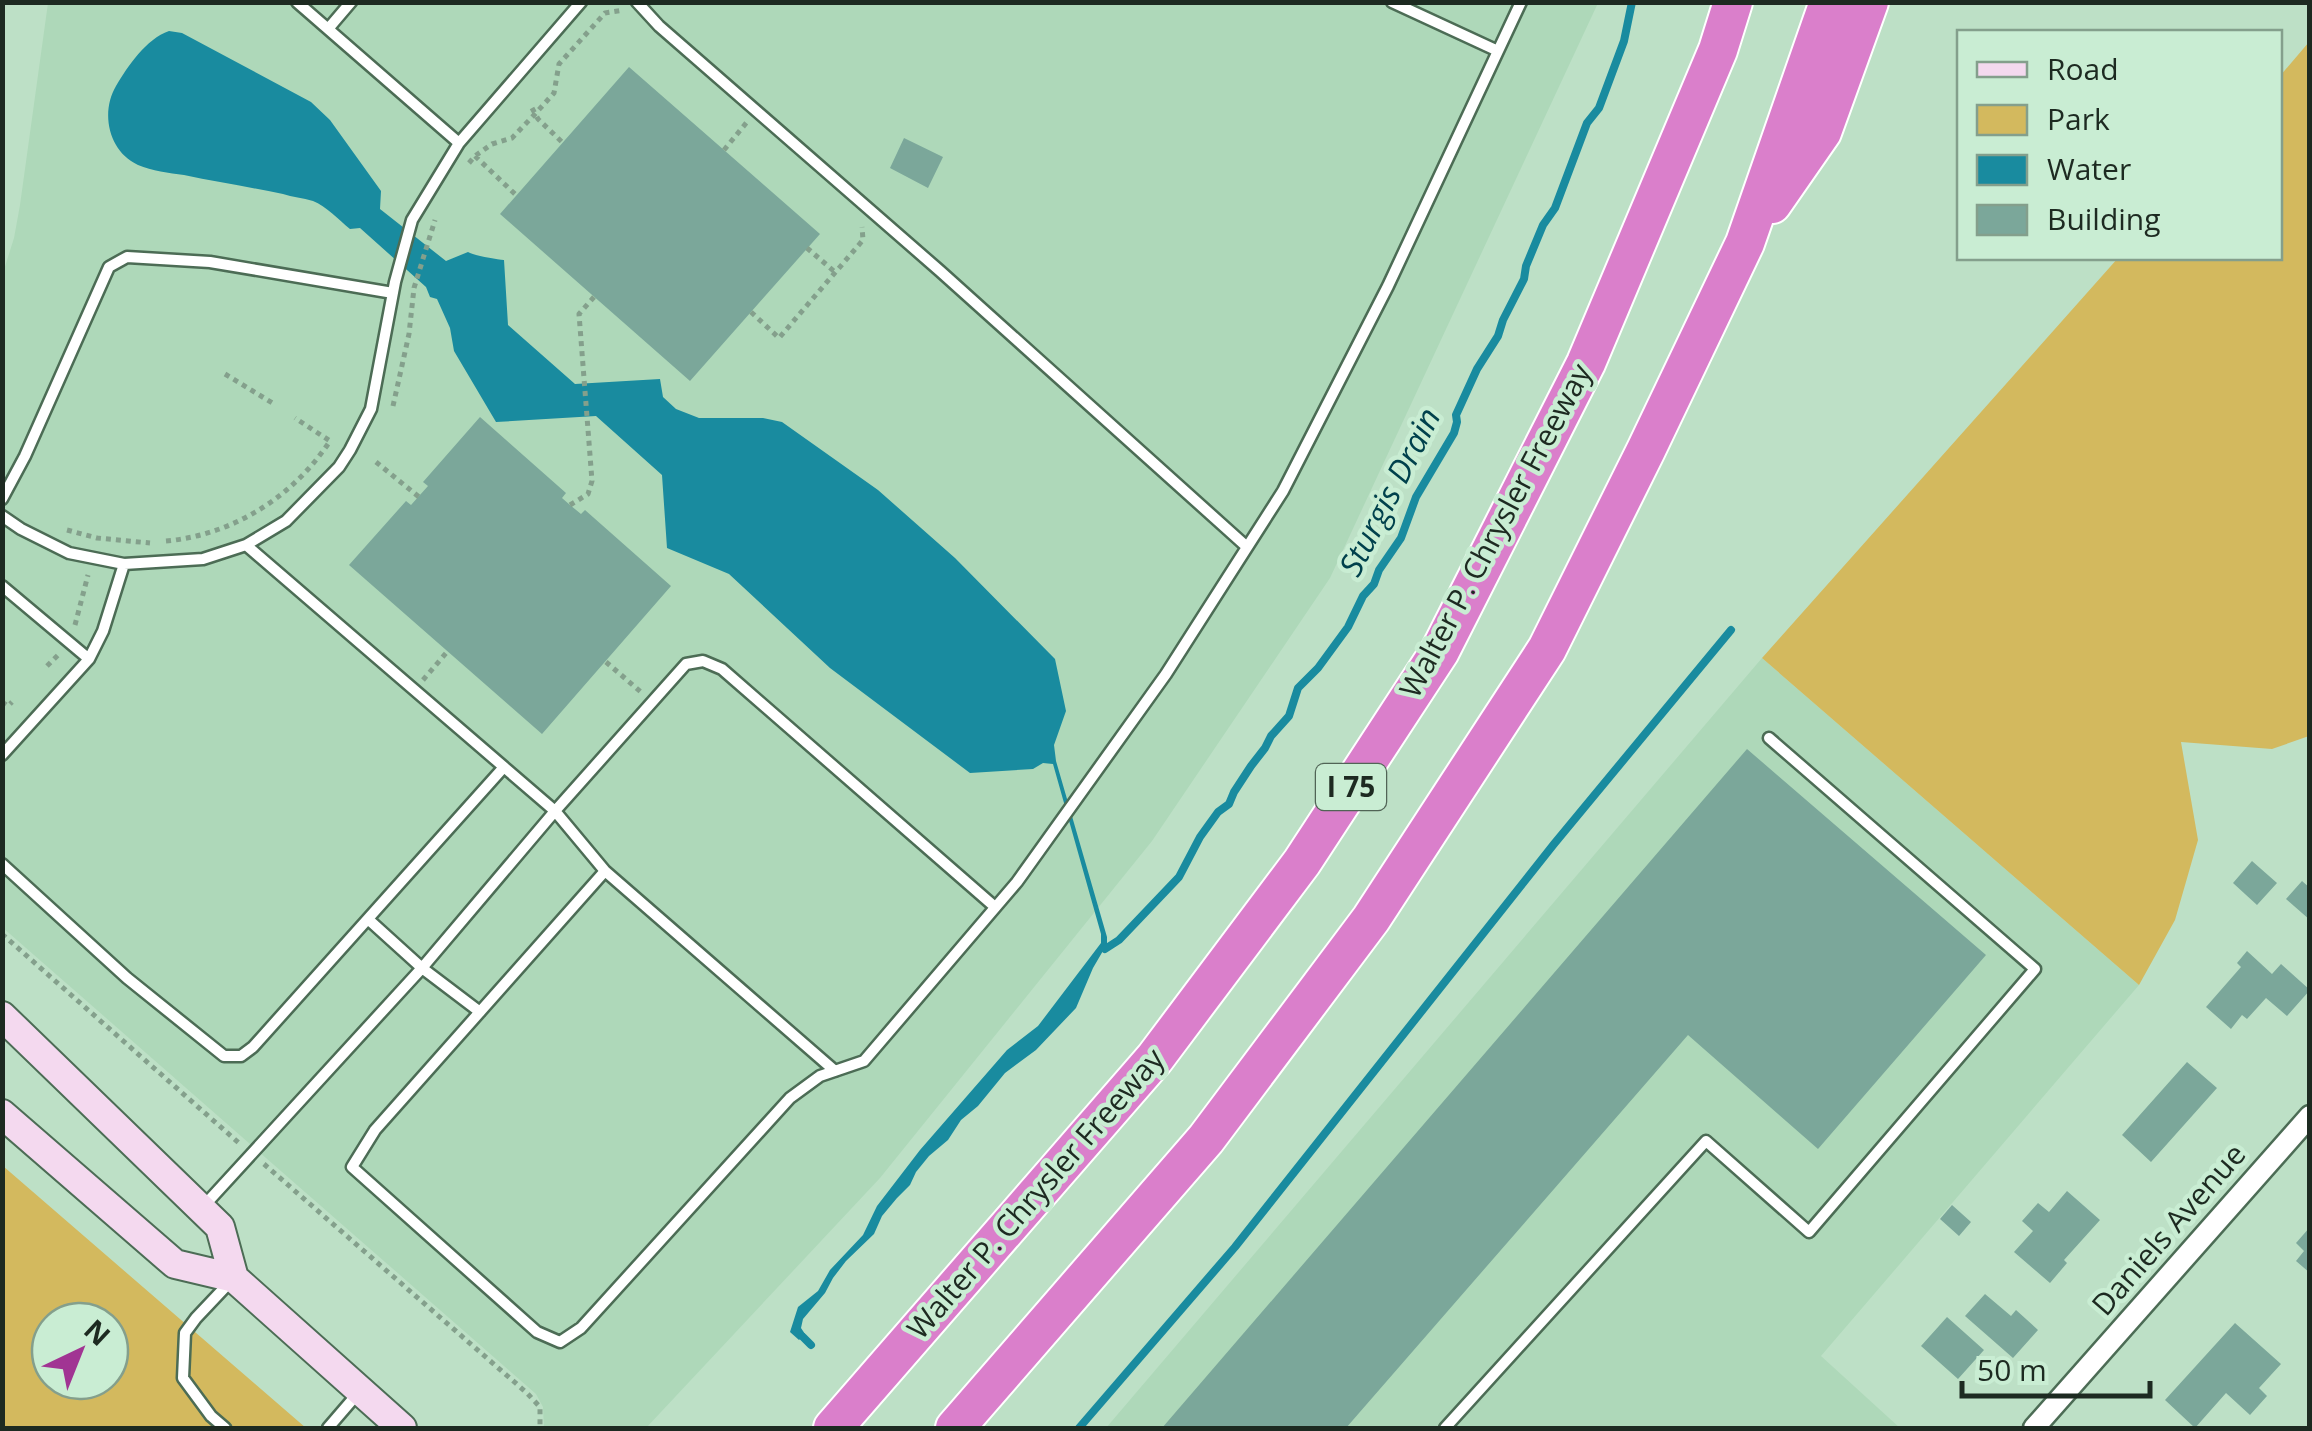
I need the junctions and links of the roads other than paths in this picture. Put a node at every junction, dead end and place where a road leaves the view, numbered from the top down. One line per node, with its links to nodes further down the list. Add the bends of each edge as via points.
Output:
1 (297, 2): 10 (lane)
2 (350, 2): 10 (lane)
3 (581, 2): 12 (lane)
4 (637, 2): 18 (lane)
5 (1392, 2): 11 (lane)
6 (1521, 2): 11 (lane)
7 (1732, 2): 42 (highway, Walter P. Chrysler Freeway / I 75, via 1586,363 1440,651 1302,862 1155,1058)
8 (1829, 2): 13 (highway)
9 (1869, 2): 13 (highway, via 1822,132)
10 (328, 29): 12 (lane)
11 (1498, 51): 18 (lane, via 1388,286 1283,492)
12 (459, 143): 14 (lane, via 412,220)
13 (1745, 243): 43 (highway, via 1547,649 1371,919 1206,1138)
14 (394, 288): 15 (lane, via 127,256 109,267); 17 (lane, via 371,409 350,450 286,521)
15 (2, 499)
16 (2, 516): 19 (lane, via 69,553)
17 (246, 545): 19 (lane, via 204,559); 24 (lane)
18 (1247, 547): 28 (lane, via 1166,674)
19 (124, 564): 21 (lane)
20 (2, 586): 21 (lane)
21 (89, 659): 23 (lane)
22 (1769, 738): 44 (lane, via 2035,969 1808,1232 1706,1140)
23 (2, 755)
24 (504, 767): 25 (lane); 29 (lane)
25 (555, 811): 27 (lane); 28 (lane, via 686,664 703,661 722,669); 30 (lane)
26 (2, 864): 29 (lane, via 224,1056 253,1048)
27 (605, 871): 31 (lane); 33 (lane)
28 (996, 907): 33 (lane, via 864,1062)
29 (369, 920): 30 (lane)
30 (422, 968): 31 (lane); 36 (lane)
31 (480, 1012): 33 (lane, via 375,1130 352,1167 537,1332 560,1342 581,1328 790,1098)
32 (2, 1016): 36 (main road)
33 (835, 1071)
34 (2, 1114): 37 (main road, via 175,1264)
35 (2310, 1116): 45 (street, Daniels Avenue)
36 (201, 1208): 37 (main road, via 220,1227)
37 (234, 1278): 38 (main road); 39 (lane, via 186,1334 182,1378)
38 (360, 1391): 40 (lane); 41 (main road)
39 (225, 1428)
40 (328, 1428)
41 (402, 1428)
42 (834, 1428)
43 (955, 1428)
44 (1446, 1428)
45 (2034, 1428)

